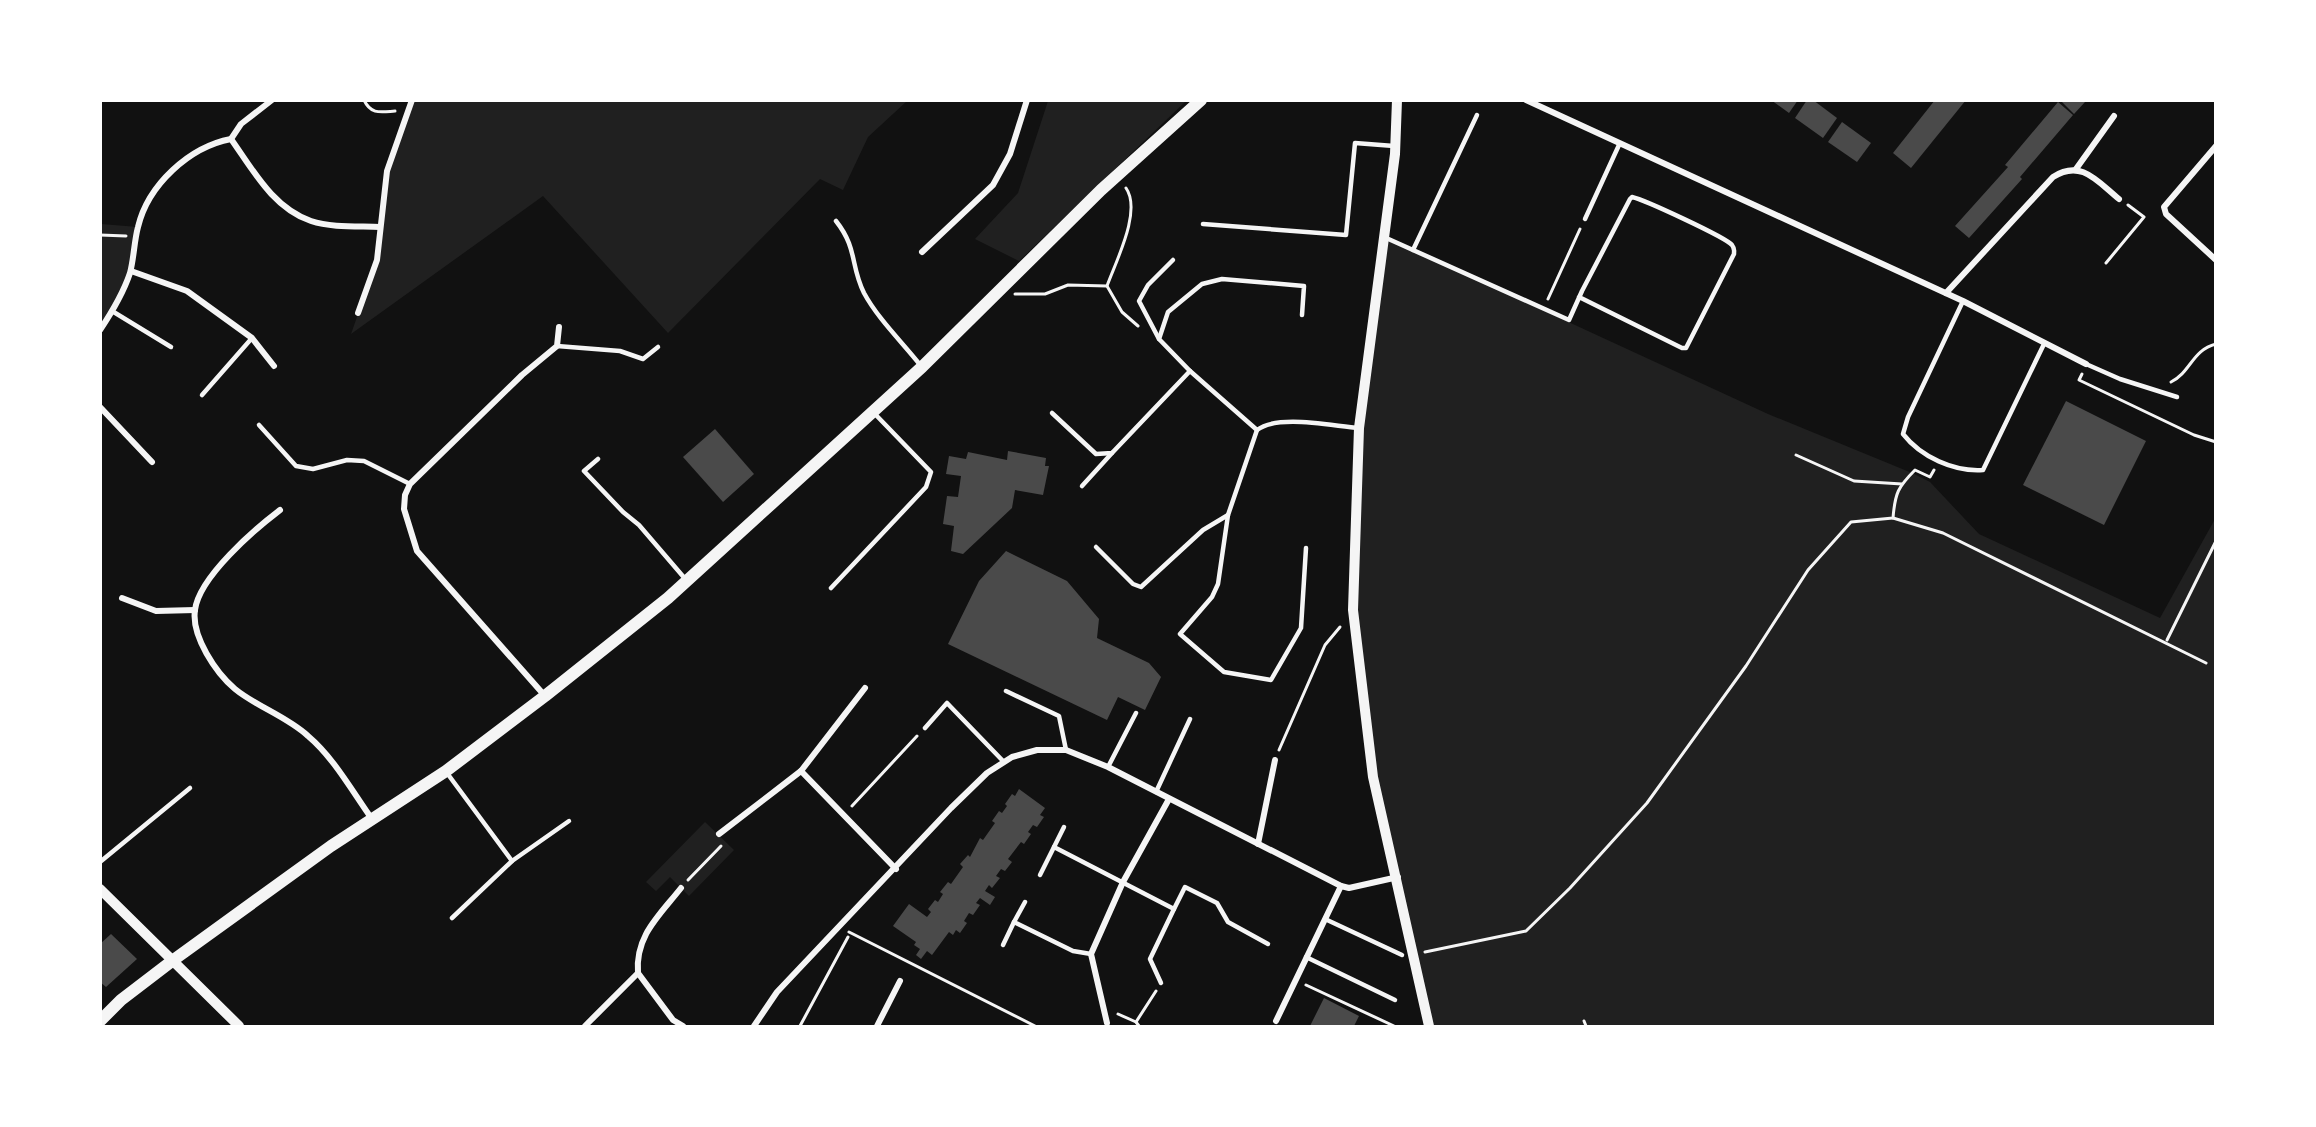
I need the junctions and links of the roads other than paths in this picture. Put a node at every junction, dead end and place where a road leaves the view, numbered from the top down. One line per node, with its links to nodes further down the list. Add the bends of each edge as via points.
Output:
1 (272, 100): 9 (street, via 241,124)
2 (411, 100): 18 (street, via 387,171)
3 (1027, 100): 21 (street, via 1010,154 993,185)
4 (1201, 100): 41 (main road, via 1118,175)
5 (1397, 100): 12 (street)
6 (1526, 100): 10 (street)
7 (1477, 115): 20 (lane)
8 (2114, 116): 13 (street)
9 (231, 139): 18 (street, via 270,194 291,212 313,222); 24 (street, via 214,143 175,169 153,192 138,227)
10 (1619, 145): 15 (lane); 25 (street)
11 (2216, 146): 23 (street, via 2164,207 2166,214)
12 (1394, 147): 17 (lane, via 1355,143 1346,235); 19 (street)
13 (2076, 169): 14 (street); 25 (street, via 2065,169 2053,177)
14 (2119, 199)
15 (1585, 219)
16 (836, 221): 41 (lane, via 851,244 866,296)
17 (1203, 224)
18 (380, 227): 29 (street, via 377,260)
19 (1384, 237): 20 (lane); 49 (street)
20 (1413, 250): 26 (lane, via 1569,320)
21 (922, 252)
22 (1173, 260): 34 (lane, via 1148,285 1139,301)
23 (2216, 260)
24 (130, 271): 28 (street); 33 (street, via 187,291)
25 (1946, 293): 27 (street)
26 (1580, 297): 26 (lane, via 1632,197 1734,248 1686,348)
27 (1963, 301): 35 (street); 35 (lane, via 1908,417 1903,434 1914,449 1967,471 1983,470)
28 (112, 311): 32 (street); 37 (lane)
29 (358, 313)
30 (1302, 315): 34 (lane, via 1304,286 1222,279 1202,284 1168,312)
31 (559, 327): 36 (street)
32 (100, 330)
33 (252, 338): 40 (street); 43 (lane)
34 (1158, 339): 42 (lane)
35 (2044, 344): 39 (street)
36 (556, 346): 38 (lane, via 620,351 644,359); 54 (street)
37 (171, 347)
38 (657, 347)
39 (2086, 364): 44 (lane)
40 (273, 366)
41 (922, 367): 46 (main road)
42 (1190, 371): 50 (lane); 51 (lane)
43 (202, 395)
44 (2177, 397)
45 (100, 407): 53 (street)
46 (872, 411): 60 (main road); 61 (lane, via 931,472 926,487)
47 (1052, 413): 51 (lane, via 1096,454)
48 (259, 425): 54 (lane, via 296,466 313,469 356,459)
49 (1359, 428): 50 (lane, via 1282,422 1265,424); 89 (street, via 1353,610 1373,777)
50 (1257, 430): 57 (lane)
51 (1112, 453): 55 (lane)
52 (598, 459): 60 (lane, via 584,471 639,525)
53 (152, 462)
54 (410, 484): 66 (street, via 404,509 417,551)
55 (1082, 486)
56 (280, 510): 63 (street, via 237,547 204,587)
57 (1228, 515): 58 (lane, via 1203,531 1141,587 1133,584); 59 (lane, via 1218,584 1212,597 1180,634 1224,672 1271,680 1301,627)
58 (1096, 547)
59 (1306, 548)
60 (687, 581): 66 (main road)
61 (831, 588)
62 (122, 598): 63 (street, via 156,611)
63 (195, 610): 79 (street, via 200,638 217,672 237,691 288,720 324,751)
64 (865, 688): 75 (street)
65 (1006, 691): 70 (lane, via 1059,716)
66 (545, 696): 74 (main road)
67 (1136, 714): 73 (lane)
68 (1190, 719): 77 (lane)
69 (925, 728): 72 (lane, via 947,703)
70 (1066, 750): 72 (street, via 1036,750); 73 (street)
71 (1275, 760): 83 (street)
72 (1003, 761): 87 (street, via 951,808)
73 (1108, 767): 77 (street)
74 (446, 771): 79 (main road); 85 (lane)
75 (801, 771): 82 (street); 87 (street)
76 (190, 788): 86 (lane)
77 (1156, 792): 78 (street)
78 (1169, 799): 83 (street); 90 (street)
79 (372, 819): 104 (main road)
80 (569, 821): 85 (lane)
81 (1064, 827): 84 (lane)
82 (719, 834)
83 (1258, 844): 91 (street)
84 (1054, 847): 88 (lane); 90 (lane)
85 (512, 861): 96 (lane)
86 (100, 862)
87 (896, 869): 115 (street, via 777,992)
88 (1040, 875)
89 (1398, 877): 91 (street, via 1349,888); 102 (street)
90 (1123, 882): 95 (lane); 101 (street)
91 (1341, 886): 97 (street)
92 (681, 888): 105 (street, via 642,938 636,955)
93 (100, 889): 104 (street)
94 (1025, 902): 98 (lane)
95 (1174, 909): 100 (lane, via 1185,887 1217,903 1228,922); 107 (lane, via 1150,959)
96 (452, 918)
97 (1325, 919): 102 (lane); 103 (street)
98 (1014, 922): 99 (lane); 101 (lane, via 1073,951)
99 (1003, 945)
100 (1268, 945)
101 (1091, 954): 111 (street)
102 (1408, 955): 117 (street)
103 (1306, 957): 108 (lane); 110 (street)
104 (172, 961): 109 (main road); 112 (street)
105 (638, 973): 113 (street); 114 (street)
106 (900, 981): 116 (street)
107 (1161, 983)
108 (1395, 1000)
109 (100, 1021)
110 (1276, 1021)
111 (1107, 1023)
112 (239, 1026)
113 (585, 1026)
114 (683, 1026)
115 (754, 1026)
116 (877, 1026)
117 (1429, 1026)

